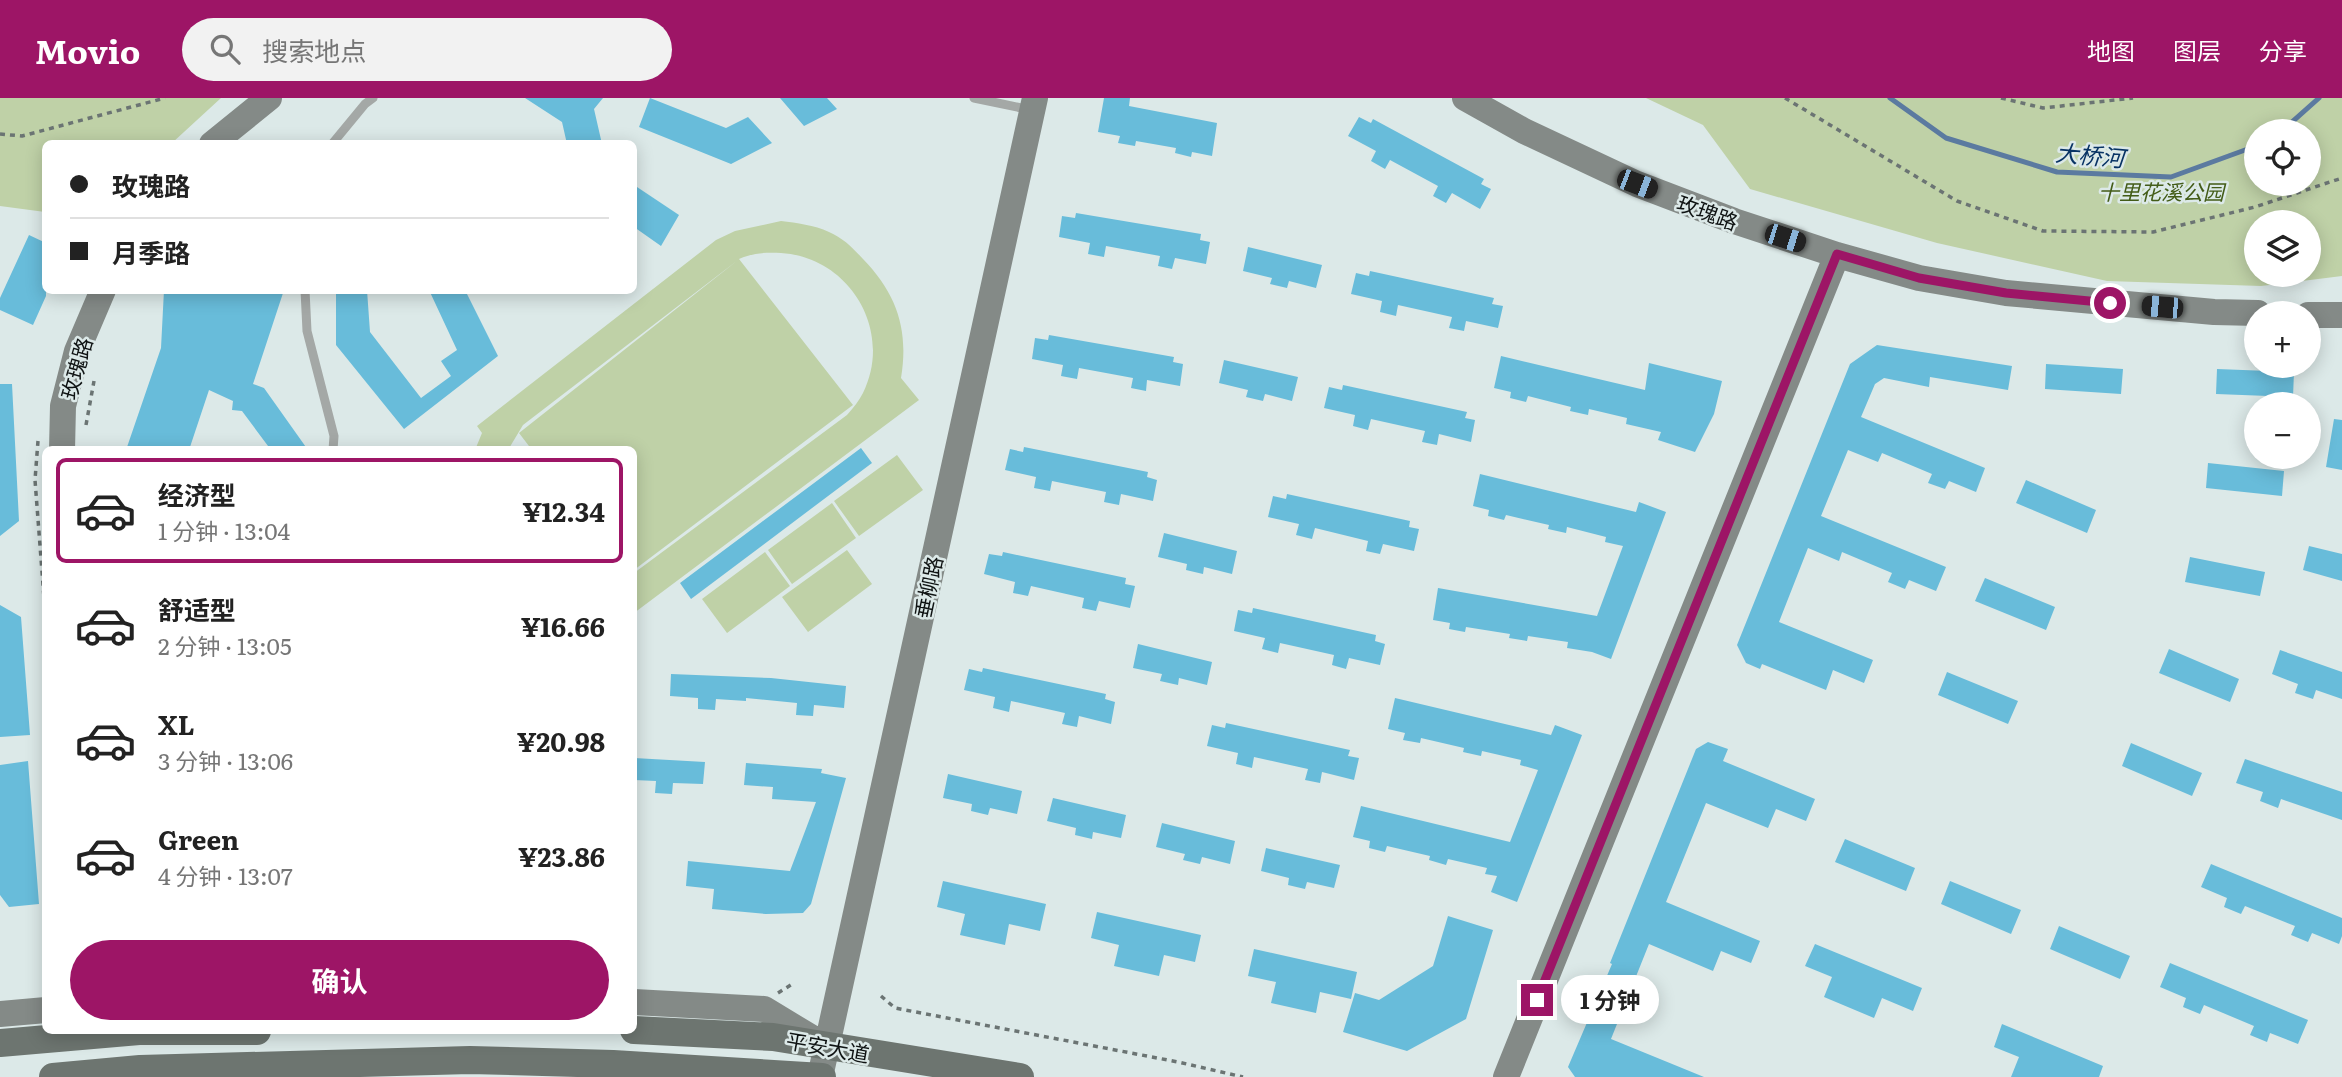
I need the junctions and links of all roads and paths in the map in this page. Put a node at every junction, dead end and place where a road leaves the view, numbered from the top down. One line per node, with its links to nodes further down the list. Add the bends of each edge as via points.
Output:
1 (165, 98): 10 (path, via 22,136)
2 (269, 98): 11 (street)
3 (373, 98): 12 (lane)
4 (974, 98): 9 (lane)
5 (1465, 98): 14 (street, 玫瑰路, via 1637,184)
6 (1785, 98): 13 (path, via 1957,201 2043,231 2153,232 2255,207)
7 (2001, 98): 8 (path, via 2043,108)
8 (2133, 98)
9 (1034, 104): 34 (street, 垂柳路)
10 (0, 134)
11 (217, 140)
12 (335, 140)
13 (2342, 178)
14 (1837, 254): 17 (street, 玫瑰路, via 1919,278 2006,293); 42 (street)
15 (101, 294): 22 (street, 玫瑰路, via 77,352 63,406)
16 (305, 294): 23 (lane, via 307,331)
17 (2244, 313)
18 (2321, 315): 19 (street)
19 (2342, 315)
20 (95, 376): 21 (path)
21 (86, 426)
22 (62, 446)
23 (334, 446)
24 (794, 984): 25 (path)
25 (782, 993)
26 (881, 996): 41 (path, via 895,1008)
27 (637, 1002): 34 (street, via 764,1009)
28 (42, 1010): 29 (street)
29 (0, 1014)
30 (637, 1030): 34 (main road, 平安大道, via 771,1037)
31 (75, 1034): 32 (main road)
32 (54, 1035): 33 (main road)
33 (0, 1043)
34 (826, 1047): 39 (street, 垂柳路); 40 (main road, 平安大道)
35 (470, 1060): 36 (main road, 平安大道); 38 (street); 39 (main road, 平安大道)
36 (134, 1073): 37 (main road, 平安大道)
37 (52, 1077)
38 (438, 1077)
39 (821, 1077)
40 (1020, 1077)
41 (1243, 1077)
42 (1506, 1077)

